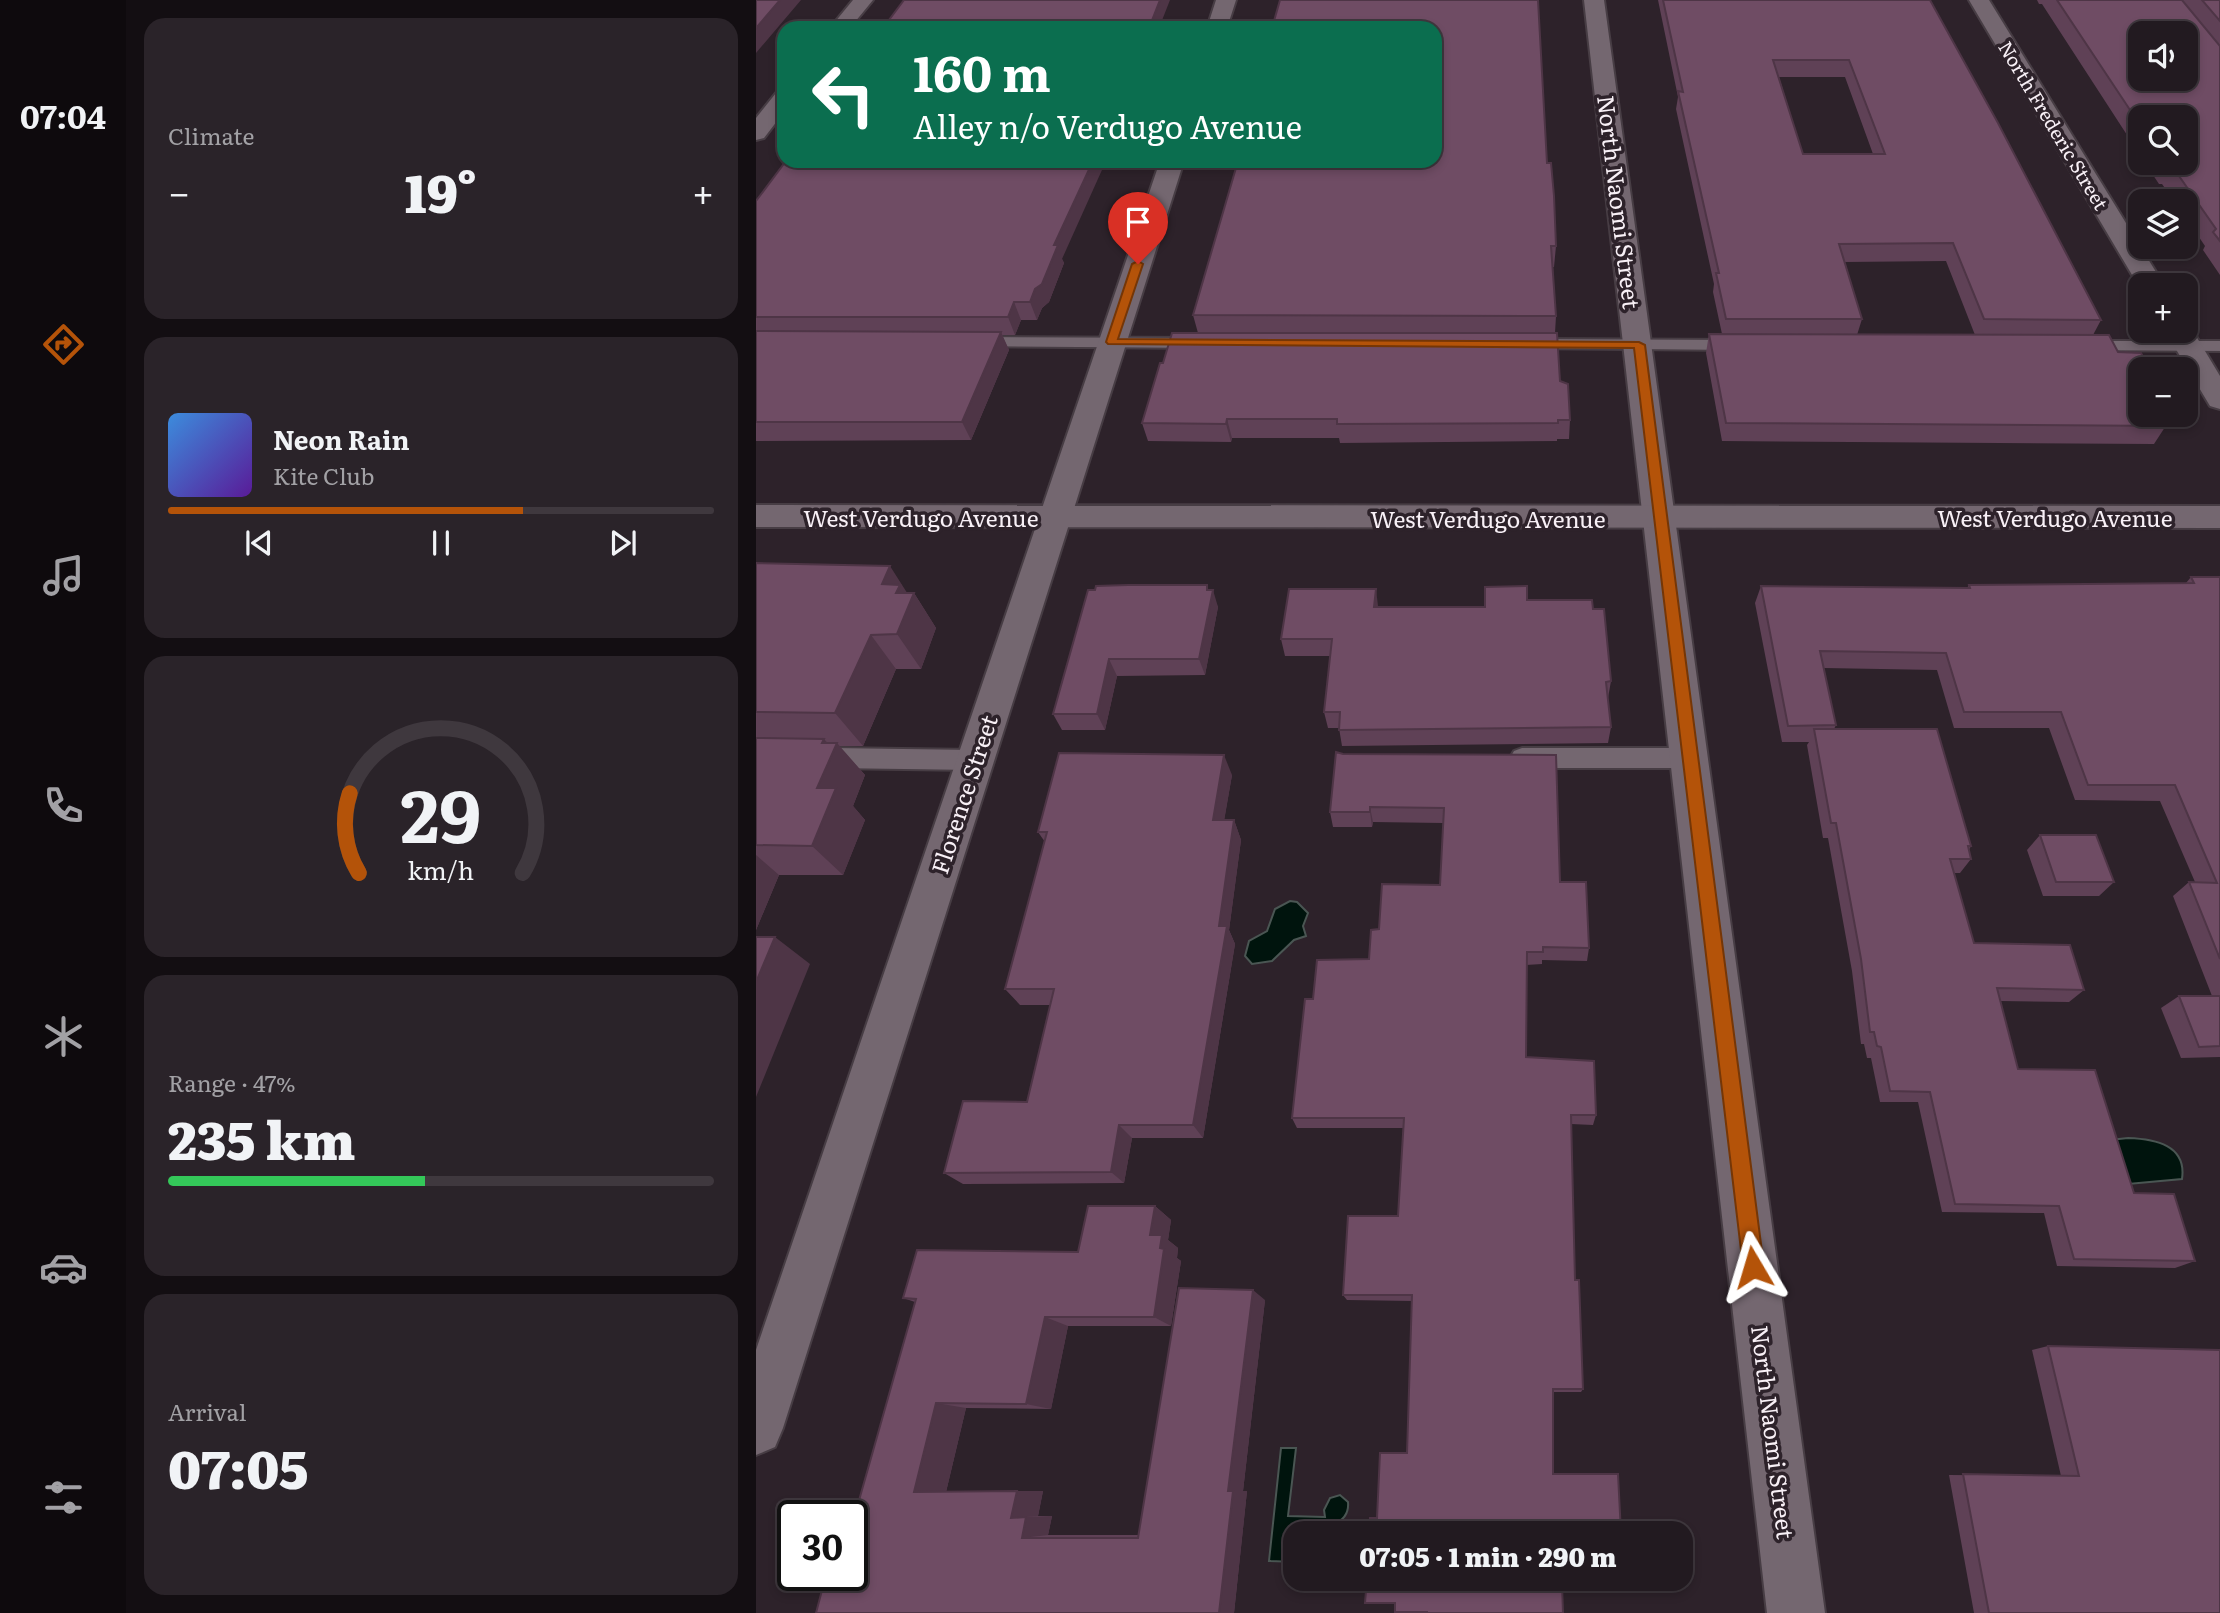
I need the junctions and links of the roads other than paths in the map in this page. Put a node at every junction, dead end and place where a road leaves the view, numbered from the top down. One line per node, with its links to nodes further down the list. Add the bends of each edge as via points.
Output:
1 (863, 0): 5 (street)
2 (1226, 0): 6 (street)
3 (1594, 0): 18 (street, North Naomi Street)
4 (1979, 0): 10 (street, North Frederic Street)
5 (846, 21)
6 (1219, 21)
7 (777, 107): 8 (street)
8 (756, 133)
9 (1170, 168): 13 (street, Florence Street)
10 (2144, 273)
11 (2198, 341): 21 (lane)
12 (961, 342): 13 (lane)
13 (1112, 342): 15 (lane); 24 (street, Florence Street)
14 (2128, 342): 20 (lane)
15 (1223, 343)
16 (2186, 343): 22 (street)
17 (1514, 344): 18 (lane)
18 (1639, 345): 19 (lane); 26 (street, North Naomi Street)
19 (1763, 345)
20 (2064, 346)
21 (2220, 346)
22 (2220, 400)
23 (756, 516): 24 (street, West Verdugo Avenue)
24 (1054, 517): 26 (street, West Verdugo Avenue); 30 (street, Florence Street)
25 (2220, 517): 26 (street, West Verdugo Avenue)
26 (1661, 518): 29 (street, North Naomi Street)
27 (756, 757): 30 (lane)
28 (1497, 757): 29 (lane)
29 (1690, 758): 32 (street, North Naomi Street)
30 (974, 760): 31 (street, Florence Street)
31 (756, 1428)
32 (1796, 1613)

